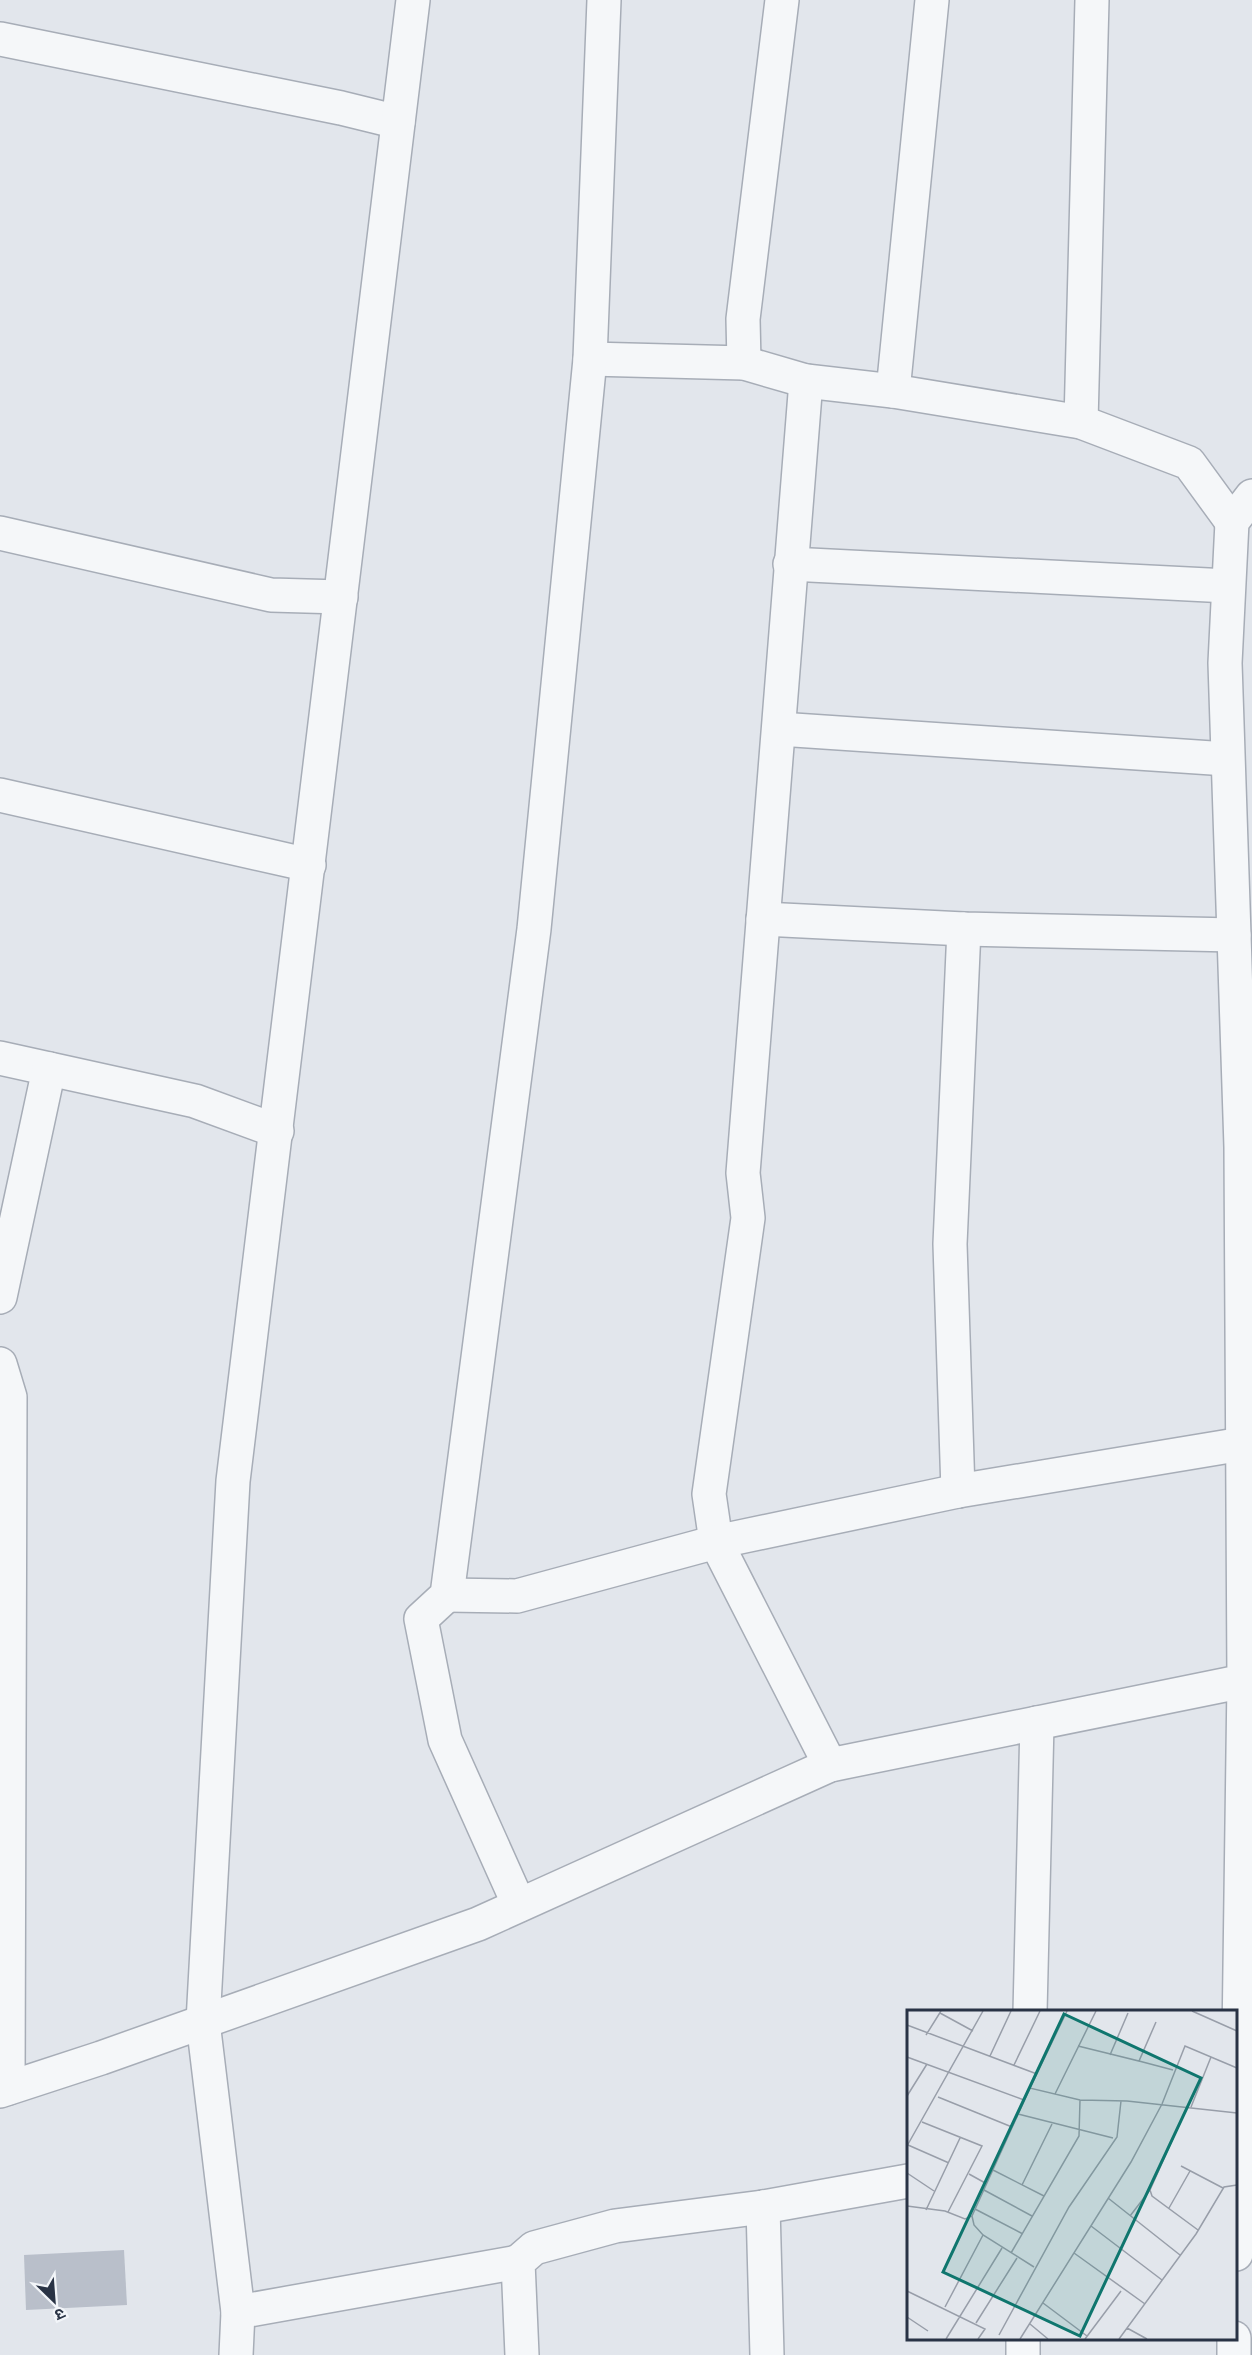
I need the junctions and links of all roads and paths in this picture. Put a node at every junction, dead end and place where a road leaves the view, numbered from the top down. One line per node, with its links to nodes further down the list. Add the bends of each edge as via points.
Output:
1 (412, 0): 7 (street)
2 (604, 0): 8 (street)
3 (782, 0): 9 (street, via 743,319)
4 (932, 0): 11 (street)
5 (1092, 0): 12 (street)
6 (0, 39): 7 (street)
7 (398, 122): 18 (street)
8 (590, 359): 9 (street); 37 (street, via 534,929)
9 (744, 363): 10 (street)
10 (806, 381): 11 (street); 16 (street)
11 (893, 391): 12 (street)
12 (1081, 422): 14 (street, via 1189,463)
13 (1252, 496): 14 (street)
14 (1232, 522): 17 (street)
15 (0, 533): 18 (street, via 272,595)
16 (790, 564): 17 (street); 19 (street)
17 (1228, 586): 20 (street)
18 (341, 597): 23 (street)
19 (779, 729): 20 (street); 24 (street)
20 (1227, 759): 22 (street)
21 (0, 795): 23 (street)
22 (1241, 816): 26 (street)
23 (309, 864): 29 (street)
24 (763, 919): 25 (street); 35 (street, via 743,1173 748,1218 709,1494)
25 (964, 929): 26 (street); 34 (street, via 950,1244)
26 (1234, 935): 31 (street)
27 (0, 1058): 28 (street)
28 (49, 1069): 29 (street, via 195,1101); 30 (street)
29 (277, 1131): 44 (street, via 233,1481)
30 (0, 1297)
31 (1247, 1327): 33 (street)
32 (0, 1364): 45 (street, via 10,1397)
33 (1242, 1444): 34 (street); 36 (street)
34 (958, 1491): 35 (street)
35 (716, 1542): 37 (street, via 517,1596); 40 (street)
36 (1248, 1572): 38 (street)
37 (447, 1594): 42 (street, via 420,1619 445,1740)
38 (1244, 1682): 39 (street); 41 (street)
39 (1037, 1723): 40 (street); 43 (street)
40 (830, 1765): 42 (street)
41 (1247, 1808): 48 (street)
42 (519, 1905): 44 (street, via 478,1924)
43 (1030, 2010)
44 (202, 2022): 45 (street); 50 (street)
45 (4, 2089)
46 (907, 2181): 47 (street)
47 (763, 2207): 49 (street, via 615,2226 534,2248); 53 (street)
48 (1237, 2213)
49 (518, 2262): 50 (street); 52 (street)
50 (238, 2312): 51 (street)
51 (236, 2355)
52 (522, 2355)
53 (767, 2355)

